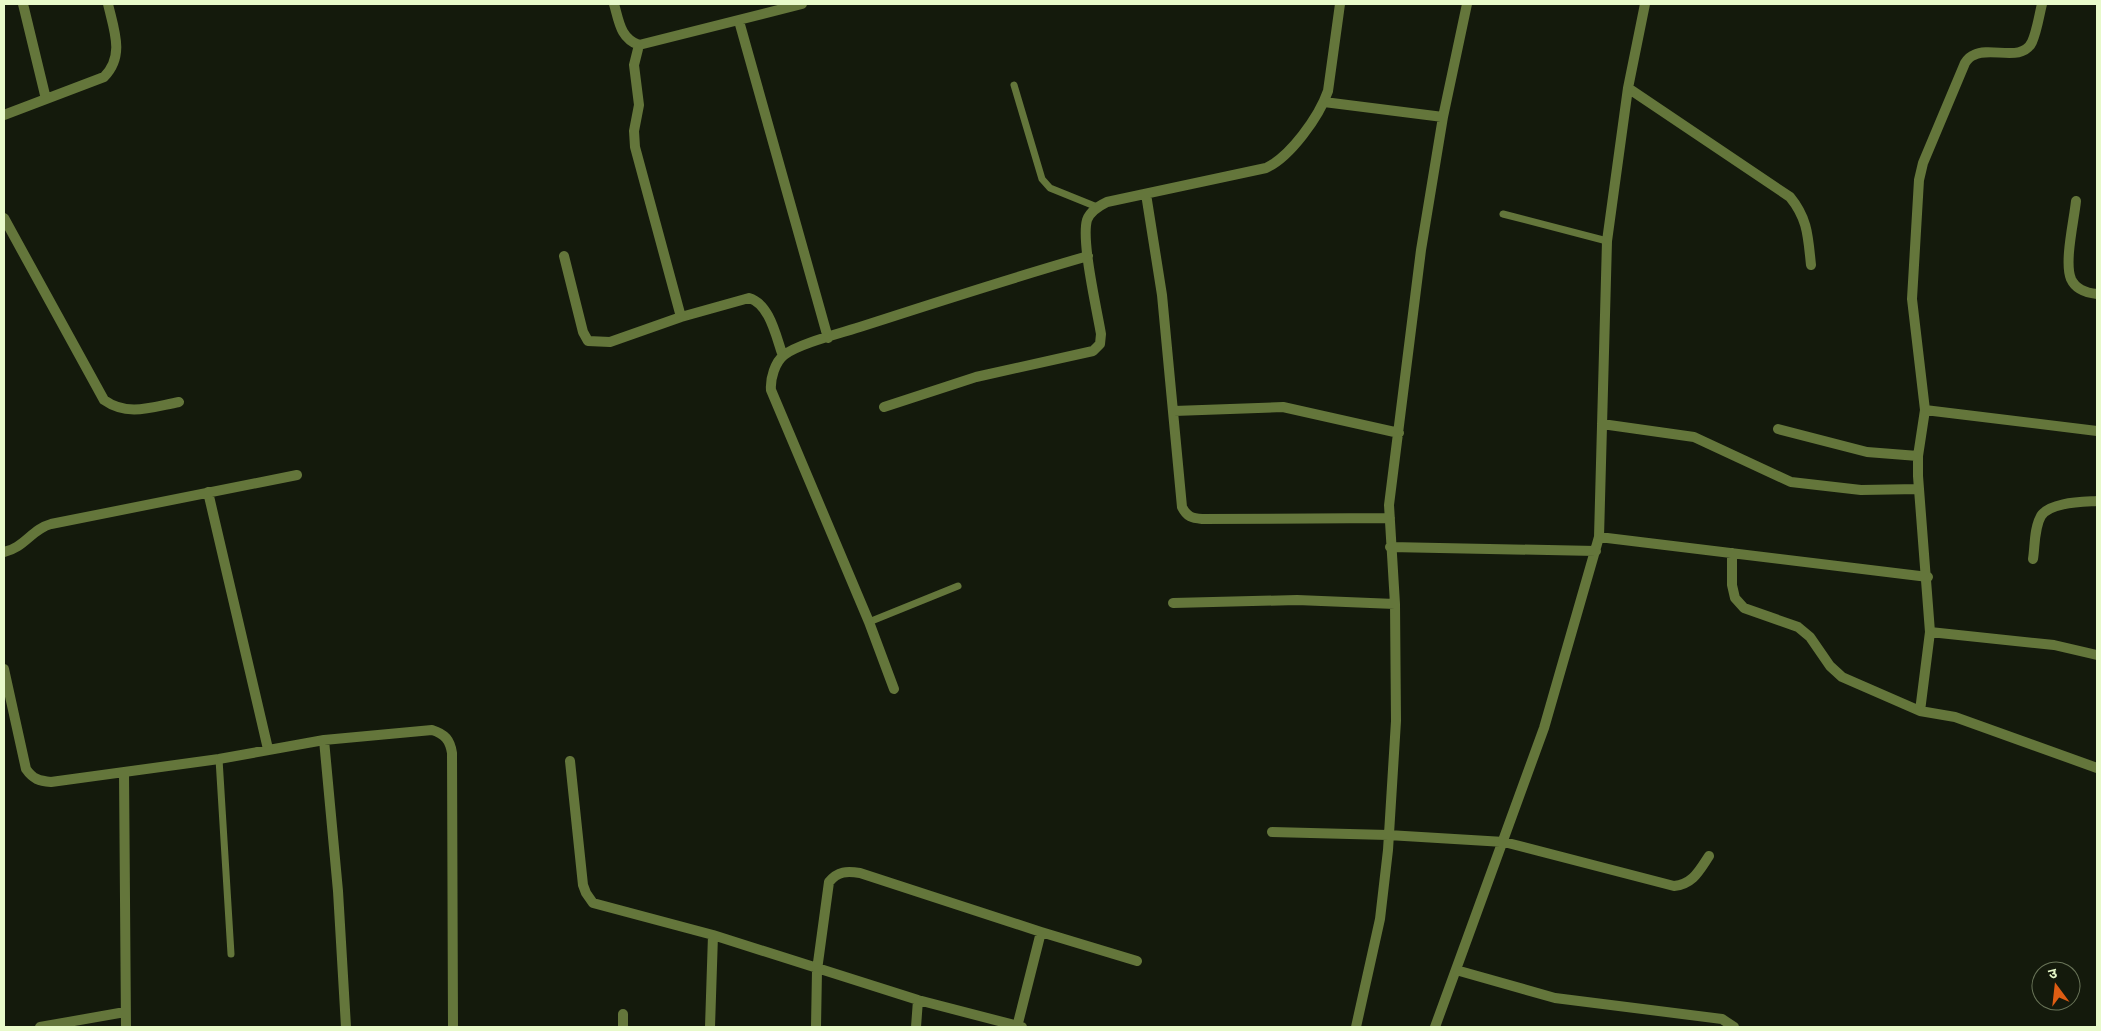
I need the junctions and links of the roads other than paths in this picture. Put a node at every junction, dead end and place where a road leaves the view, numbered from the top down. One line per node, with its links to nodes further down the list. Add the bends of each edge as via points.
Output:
1 (24, 4): 13 (street)
2 (108, 4): 13 (street, via 116,41 117,56 113,68 104,77)
3 (614, 4): 10 (street, via 623,33 628,41)
4 (802, 4): 9 (street)
5 (1340, 4): 14 (street)
6 (1466, 4): 16 (street)
7 (1645, 4): 12 (street)
8 (2042, 4): 33 (street, via 2032,43 2025,50 1987,52 1974,55 1965,63 1923,163 1919,180 1912,299)
9 (739, 21): 10 (street); 28 (street)
10 (639, 45): 27 (street, via 634,65 639,105 634,131 635,147)
11 (1014, 85): 19 (lane, via 1042,179 1050,188)
12 (1628, 88): 22 (street); 25 (street, via 1790,196 1802,212 1807,226)
13 (46, 100): 15 (street)
14 (1324, 102): 16 (street); 17 (street, via 1279,162 1266,168)
15 (4, 115)
16 (1443, 117): 37 (street, via 1421,250)
17 (1146, 194): 19 (street); 32 (street, via 1162,295)
18 (2076, 201): 26 (street, via 2069,268 2078,289)
19 (1098, 207): 24 (street, via 1086,221)
20 (1503, 214): 22 (lane)
21 (4, 218): 30 (street, via 104,400 115,408 129,411)
22 (1607, 240): 34 (street)
23 (564, 256): 27 (street, via 588,341 610,342)
24 (1088, 256): 28 (street, via 975,289); 31 (street, via 1101,334 1100,344 1093,351 976,377)
25 (1811, 265)
26 (2097, 294)
27 (681, 317): 29 (street, via 739,299 758,301)
28 (828, 338): 29 (street)
29 (784, 356): 54 (street, via 770,382 771,390)
30 (179, 402)
31 (884, 407)
32 (1174, 410): 37 (street, via 1283,407); 43 (street, via 1182,507 1193,518)
33 (1926, 410): 36 (street); 38 (street)
34 (1602, 424): 40 (street, via 1689,436 1791,482 1861,490); 44 (street)
35 (1778, 429): 38 (street, via 1867,452)
36 (2097, 431)
37 (1399, 434): 43 (street)
38 (1918, 456): 40 (street)
39 (297, 475): 41 (street)
40 (1920, 489): 50 (street)
41 (208, 492): 47 (street, via 42,527 14,550); 61 (street)
42 (2097, 501): 49 (street, via 2056,506 2046,511 2037,526)
43 (1390, 518): 45 (street)
44 (1599, 537): 46 (street); 48 (street)
45 (1390, 547): 46 (street); 53 (street)
46 (1596, 551): 68 (street, via 1544,728)
47 (4, 552)
48 (1732, 553): 50 (street); 59 (street, via 1732,585 1735,598 1744,608 1798,628 1810,637 1842,677)
49 (2033, 559)
50 (1928, 577): 55 (street)
51 (958, 586): 54 (lane)
52 (1173, 603): 53 (street, via 1297,600)
53 (1394, 604): 67 (street, via 1396,721)
54 (869, 622): 58 (street)
55 (1930, 632): 56 (street, via 2054,645); 59 (street)
56 (2097, 655)
57 (4, 669): 65 (street, via 26,769 32,777 40,782 51,782)
58 (894, 689)
59 (1920, 711): 64 (street, via 1955,717)
60 (324, 740): 61 (street); 81 (street); 82 (street, via 432,730 443,733 451,743)
61 (268, 749): 62 (street)
62 (219, 759): 65 (street); 72 (lane)
63 (570, 762): 71 (street, via 584,885 592,902)
64 (2097, 768)
65 (124, 772): 77 (street)
66 (1272, 832): 67 (street)
67 (1388, 835): 68 (street); 88 (street, via 1380,918)
68 (1504, 842): 69 (street, via 1674,886 1685,885 1694,879); 75 (street)
69 (1709, 856)
70 (1041, 932): 73 (street); 74 (street, via 847,871 836,874 829,882); 87 (street)
71 (713, 935): 74 (street); 84 (street)
72 (232, 954)
73 (1137, 961)
74 (817, 970): 76 (street); 85 (street)
75 (1456, 970): 89 (street); 90 (street, via 1555,998 1722,1019)
76 (918, 1000): 86 (street); 87 (street)
77 (124, 1012): 79 (street); 80 (street)
78 (623, 1014): 83 (street)
79 (40, 1027)
80 (126, 1027)
81 (346, 1027)
82 (453, 1027)
83 (623, 1027)
84 (710, 1027)
85 (816, 1027)
86 (916, 1027)
87 (1019, 1027)
88 (1356, 1027)
89 (1435, 1027)
90 (1734, 1027)

